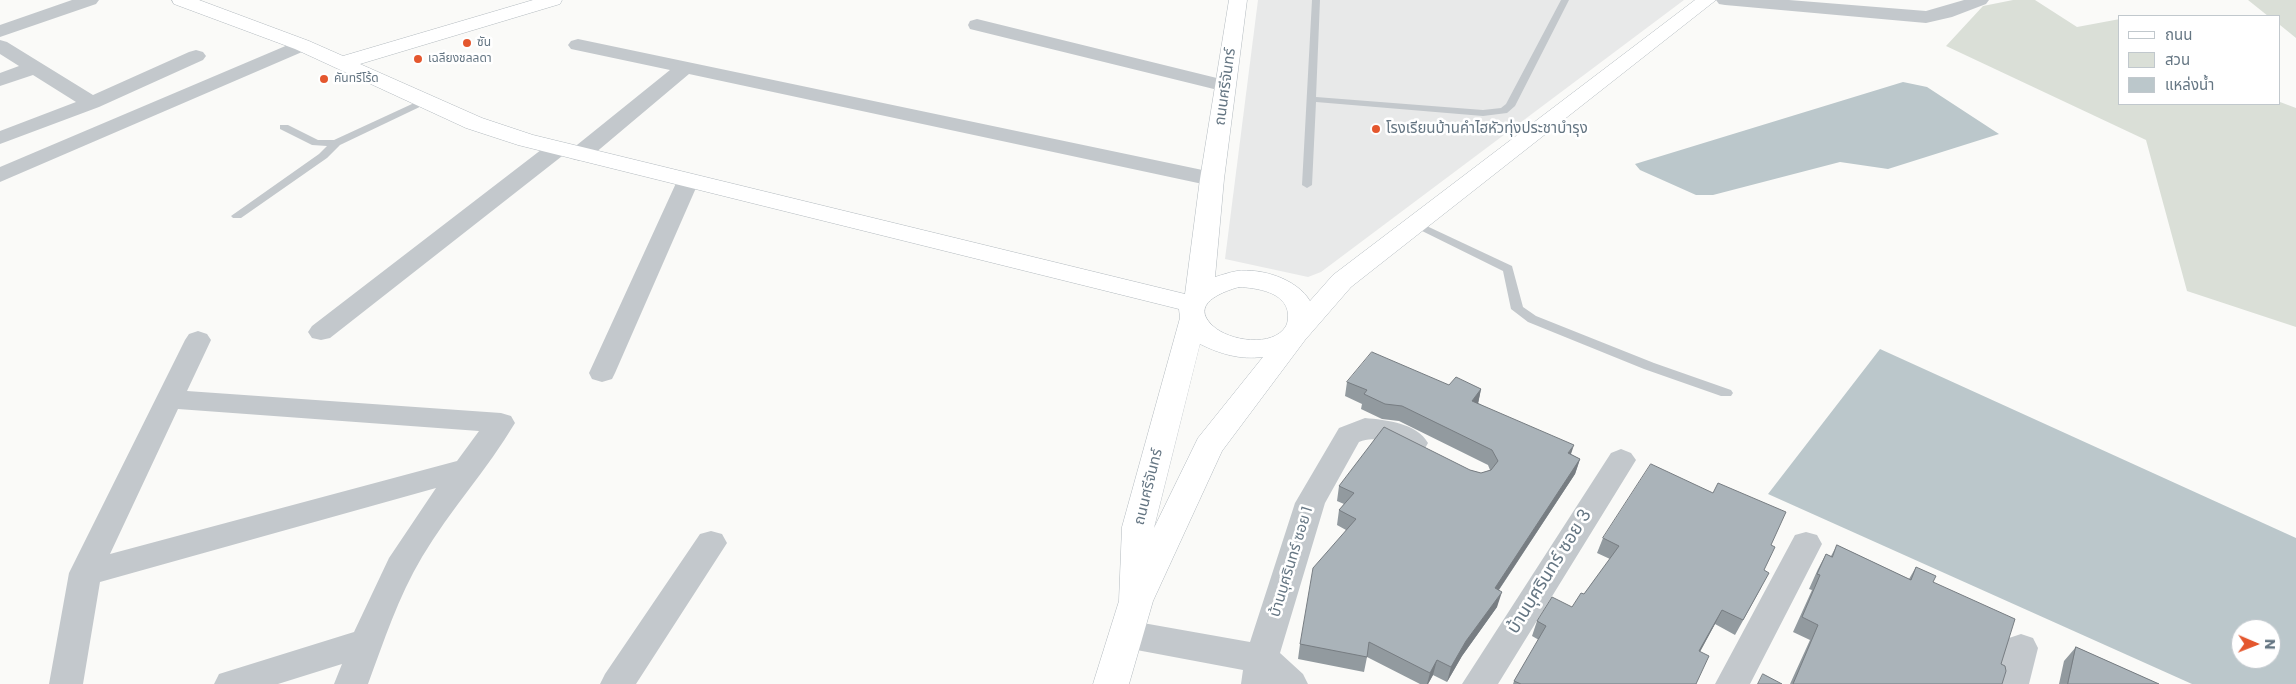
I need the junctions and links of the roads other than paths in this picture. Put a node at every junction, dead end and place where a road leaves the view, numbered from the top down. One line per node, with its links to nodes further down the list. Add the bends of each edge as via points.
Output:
1 (41, 0): 11 (street)
2 (90, 0): 13 (street)
3 (181, 0): 14 (street)
4 (553, 0): 18 (street)
5 (1238, 0): 22 (street, ถนนศรีจันทร์)
6 (1316, 0): 23 (lane)
7 (1565, 0): 23 (lane, via 1510,106 1504,111 1483,113)
8 (1706, 0): 36 (street)
9 (1725, 0): 10 (street, via 1926,17)
10 (1980, 0)
11 (0, 16)
12 (977, 26): 22 (street)
13 (0, 31)
14 (302, 45): 18 (street); 31 (street)
15 (0, 46): 19 (street)
16 (578, 46): 20 (street)
17 (196, 56): 25 (street)
18 (340, 63): 24 (street)
19 (34, 68): 21 (street); 25 (street)
20 (684, 69): 30 (street); 32 (street)
21 (0, 80)
22 (1226, 86): 32 (street, ถนนศรีจันทร์)
23 (1311, 99): 34 (lane)
24 (425, 101): 28 (lane); 29 (street, via 474,123)
25 (92, 102): 27 (street)
26 (284, 127): 28 (lane, via 316,143)
27 (0, 138)
28 (336, 143): 35 (lane, via 323,156)
29 (558, 148): 30 (street); 42 (street)
30 (580, 154): 33 (street)
31 (0, 175)
32 (1212, 179): 37 (street, ถนนศรีจันทร์)
33 (688, 180): 41 (street); 45 (street)
34 (1307, 185)
35 (237, 216)
36 (1416, 224): 39 (street); 46 (lane, via 1508,269 1517,309 1532,319)
37 (1205, 244): 38 (street, via 1216,265); 41 (street, ถนนศรีจันทร์)
38 (1238, 278): 40 (street, via 1260,280); 41 (street, via 1217,283)
39 (1342, 281): 40 (street, via 1311,288); 43 (street)
40 (1280, 287): 43 (street, via 1299,304 1301,324)
41 (1195, 306): 43 (street, via 1199,331 1228,348 1266,348); 54 (street, ถนนศรีจันทร์, via 1138,527)
42 (321, 332)
43 (1295, 334): 54 (street, via 1209,446)
44 (198, 340): 47 (street)
45 (602, 373)
46 (1726, 393)
47 (169, 399): 50 (street, via 501,423); 53 (street)
48 (1436, 455): 58 (street, บ้านบุศรินทร์ ซอย 1, via 1388,430 1365,428 1349,435 1310,503)
49 (1621, 460): 65 (street, บ้านบุศรินทร์ ซอย 3)
50 (469, 468): 53 (street); 56 (street, via 400,566)
51 (711, 543): 62 (street)
52 (1806, 544): 66 (street)
53 (85, 573): 59 (street)
54 (1136, 601): 55 (street, ถนนศรีจันทร์)
55 (1126, 634): 58 (street, via 1231,654); 63 (street, ถนนศรีจันทร์)
56 (367, 642): 60 (street); 61 (street)
57 (2021, 648): 67 (street)
58 (1260, 671): 64 (street)
59 (66, 684)
60 (231, 684)
61 (351, 684)
62 (617, 684)
63 (1113, 684)
64 (1291, 684)
65 (1479, 684)
66 (1732, 684)
67 (2012, 684)

